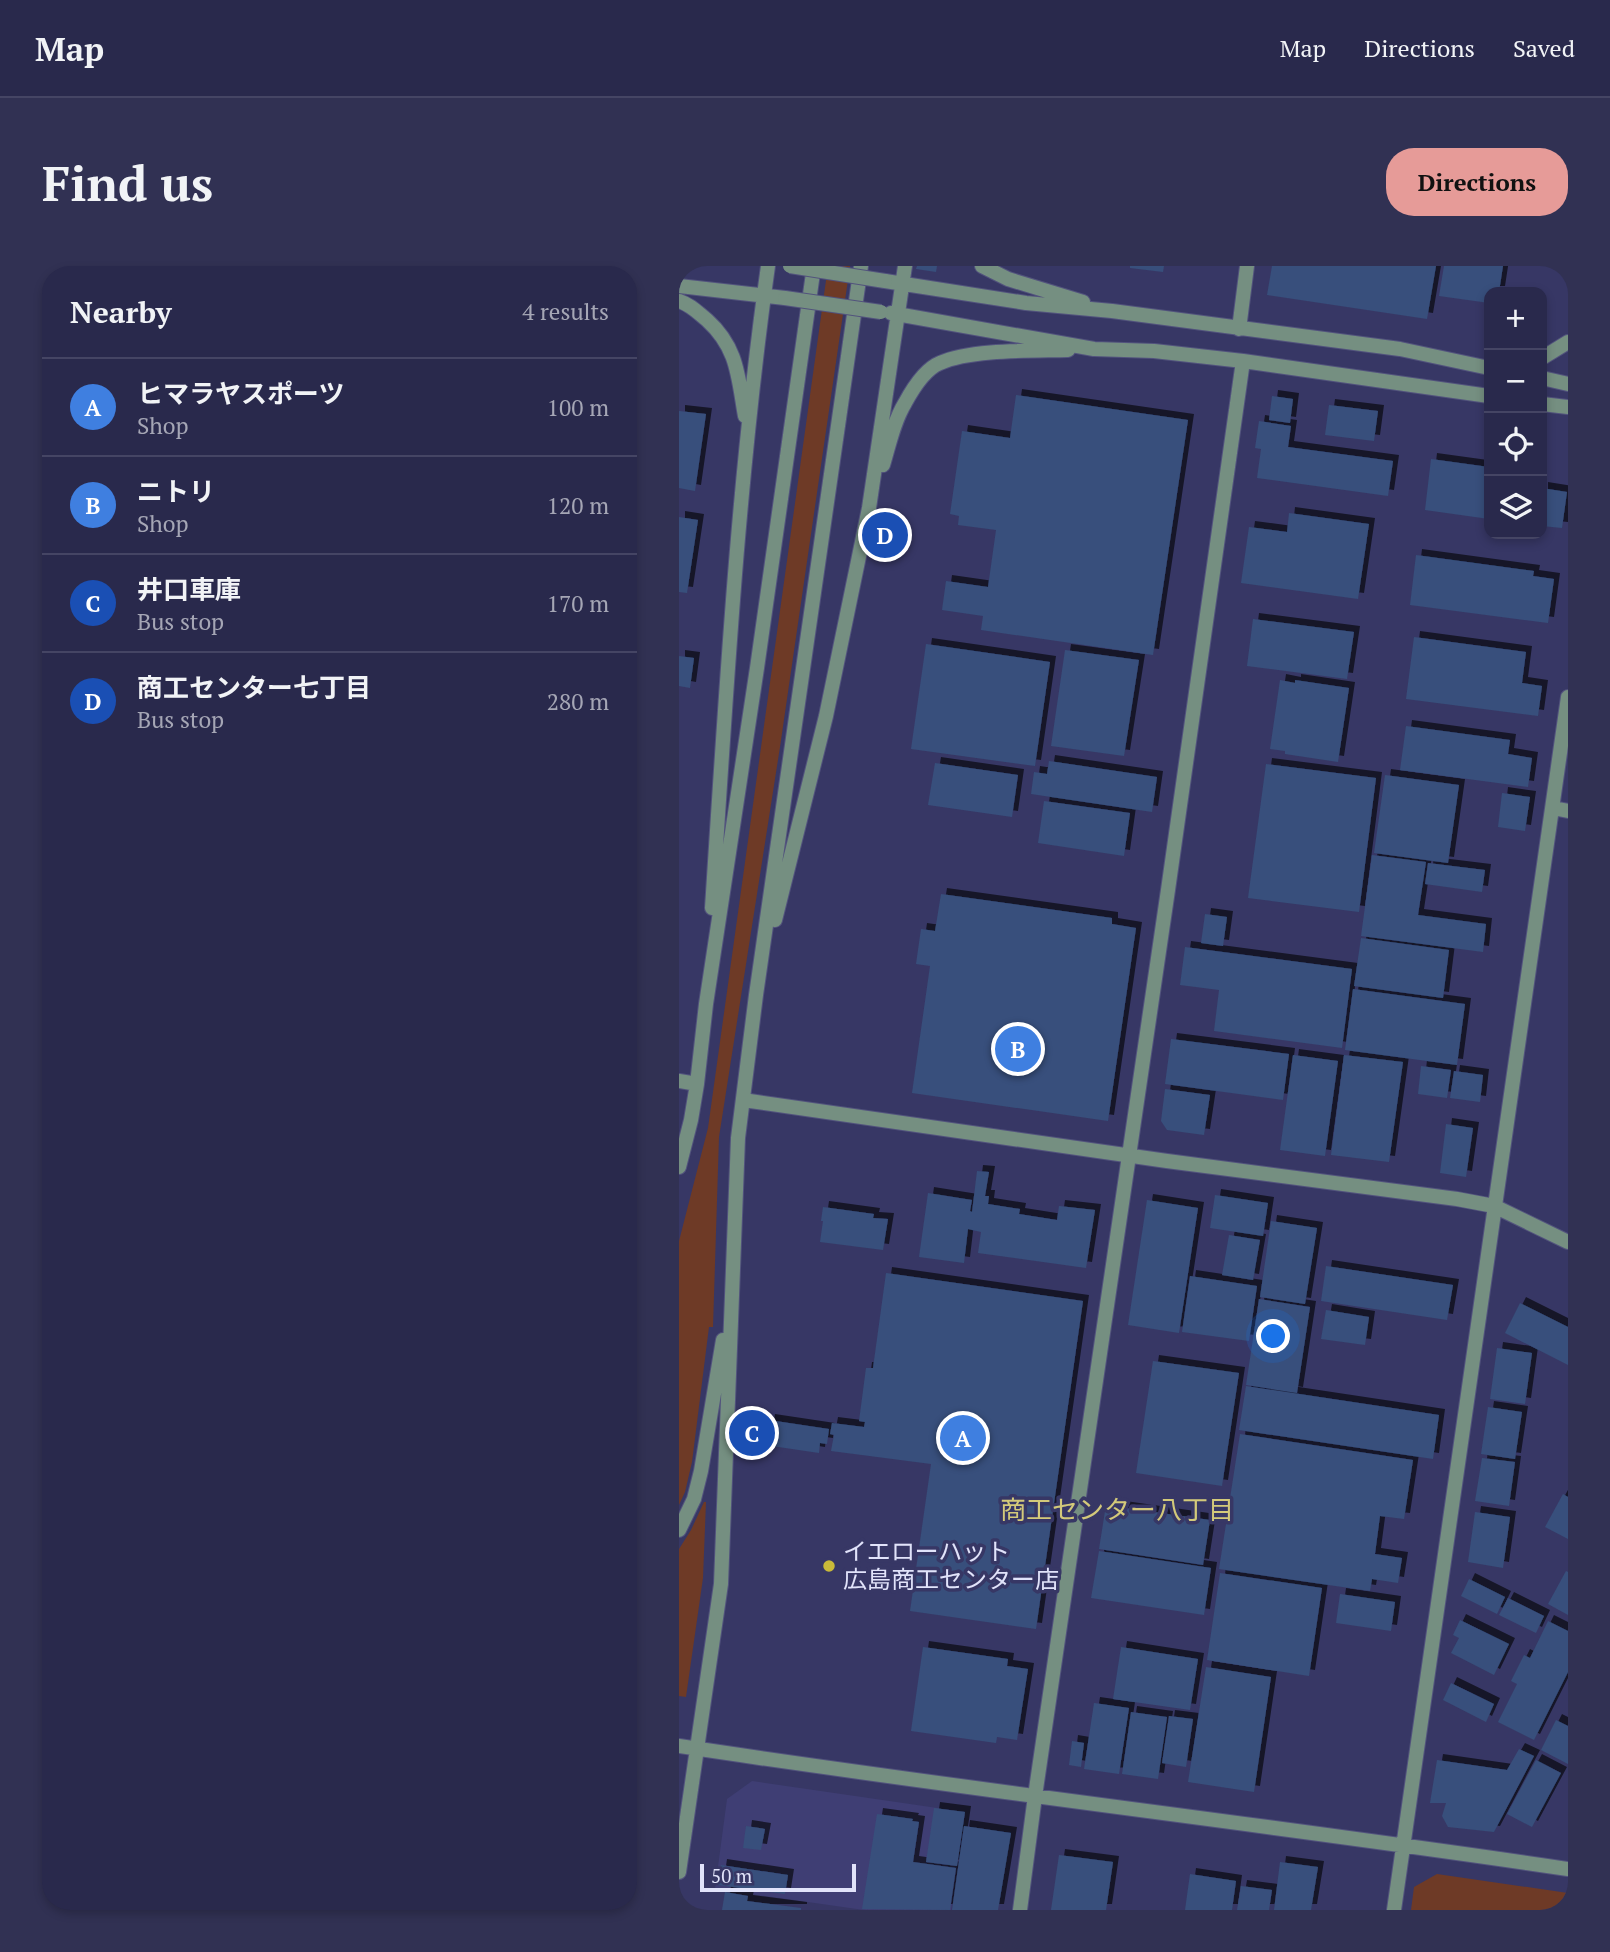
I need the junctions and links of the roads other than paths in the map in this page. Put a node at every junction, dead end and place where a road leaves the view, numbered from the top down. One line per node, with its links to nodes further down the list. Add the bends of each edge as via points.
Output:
1 (768, 266): 10 (street)
2 (789, 266): 8 (street, bridge)
3 (814, 266): 33 (street)
4 (861, 266): 32 (street)
5 (905, 266): 8 (street)
6 (982, 266): 12 (street, via 1008,279)
7 (1247, 266): 14 (street)
8 (902, 284): 12 (street); 13 (street)
9 (679, 286): 10 (street)
10 (764, 294): 13 (street, bridge); 27 (street)
11 (679, 301): 27 (street, via 721,333 734,358)
12 (1112, 311): 14 (street)
13 (898, 314): 16 (street); 28 (street)
14 (1238, 328): 17 (street)
15 (1568, 342): 18 (street)
16 (1094, 349): 20 (street); 28 (street, via 969,354 934,367 903,405)
17 (1399, 349): 19 (street); 21 (street)
18 (1547, 355)
19 (1484, 360)
20 (1243, 361): 24 (street); 37 (street)
21 (1484, 367)
22 (1547, 379): 23 (street)
23 (1568, 384)
24 (1484, 395)
25 (1547, 405): 26 (street)
26 (1568, 407)
27 (748, 435): 33 (street)
28 (869, 508): 32 (street, via 826,716)
29 (1568, 697): 30 (street)
30 (1553, 808): 31 (street); 39 (street)
31 (1568, 811)
32 (756, 995): 36 (street)
33 (706, 1004): 35 (street)
34 (679, 1081): 35 (street)
35 (697, 1084): 38 (street)
36 (743, 1100): 37 (street); 41 (street)
37 (1128, 1155): 39 (street); 46 (street)
38 (679, 1167)
39 (1494, 1206): 40 (street); 47 (street)
40 (1568, 1242)
41 (732, 1283): 42 (street, via 701,1472); 44 (street, via 721,1584)
42 (679, 1530)
43 (679, 1746): 44 (street)
44 (697, 1748): 45 (street); 46 (street); 49 (street)
45 (679, 1753)
46 (1035, 1796): 47 (street); 50 (street)
47 (1404, 1844): 48 (street); 51 (street)
48 (1568, 1869)
49 (679, 1872)
50 (1020, 1910)
51 (1394, 1910)

